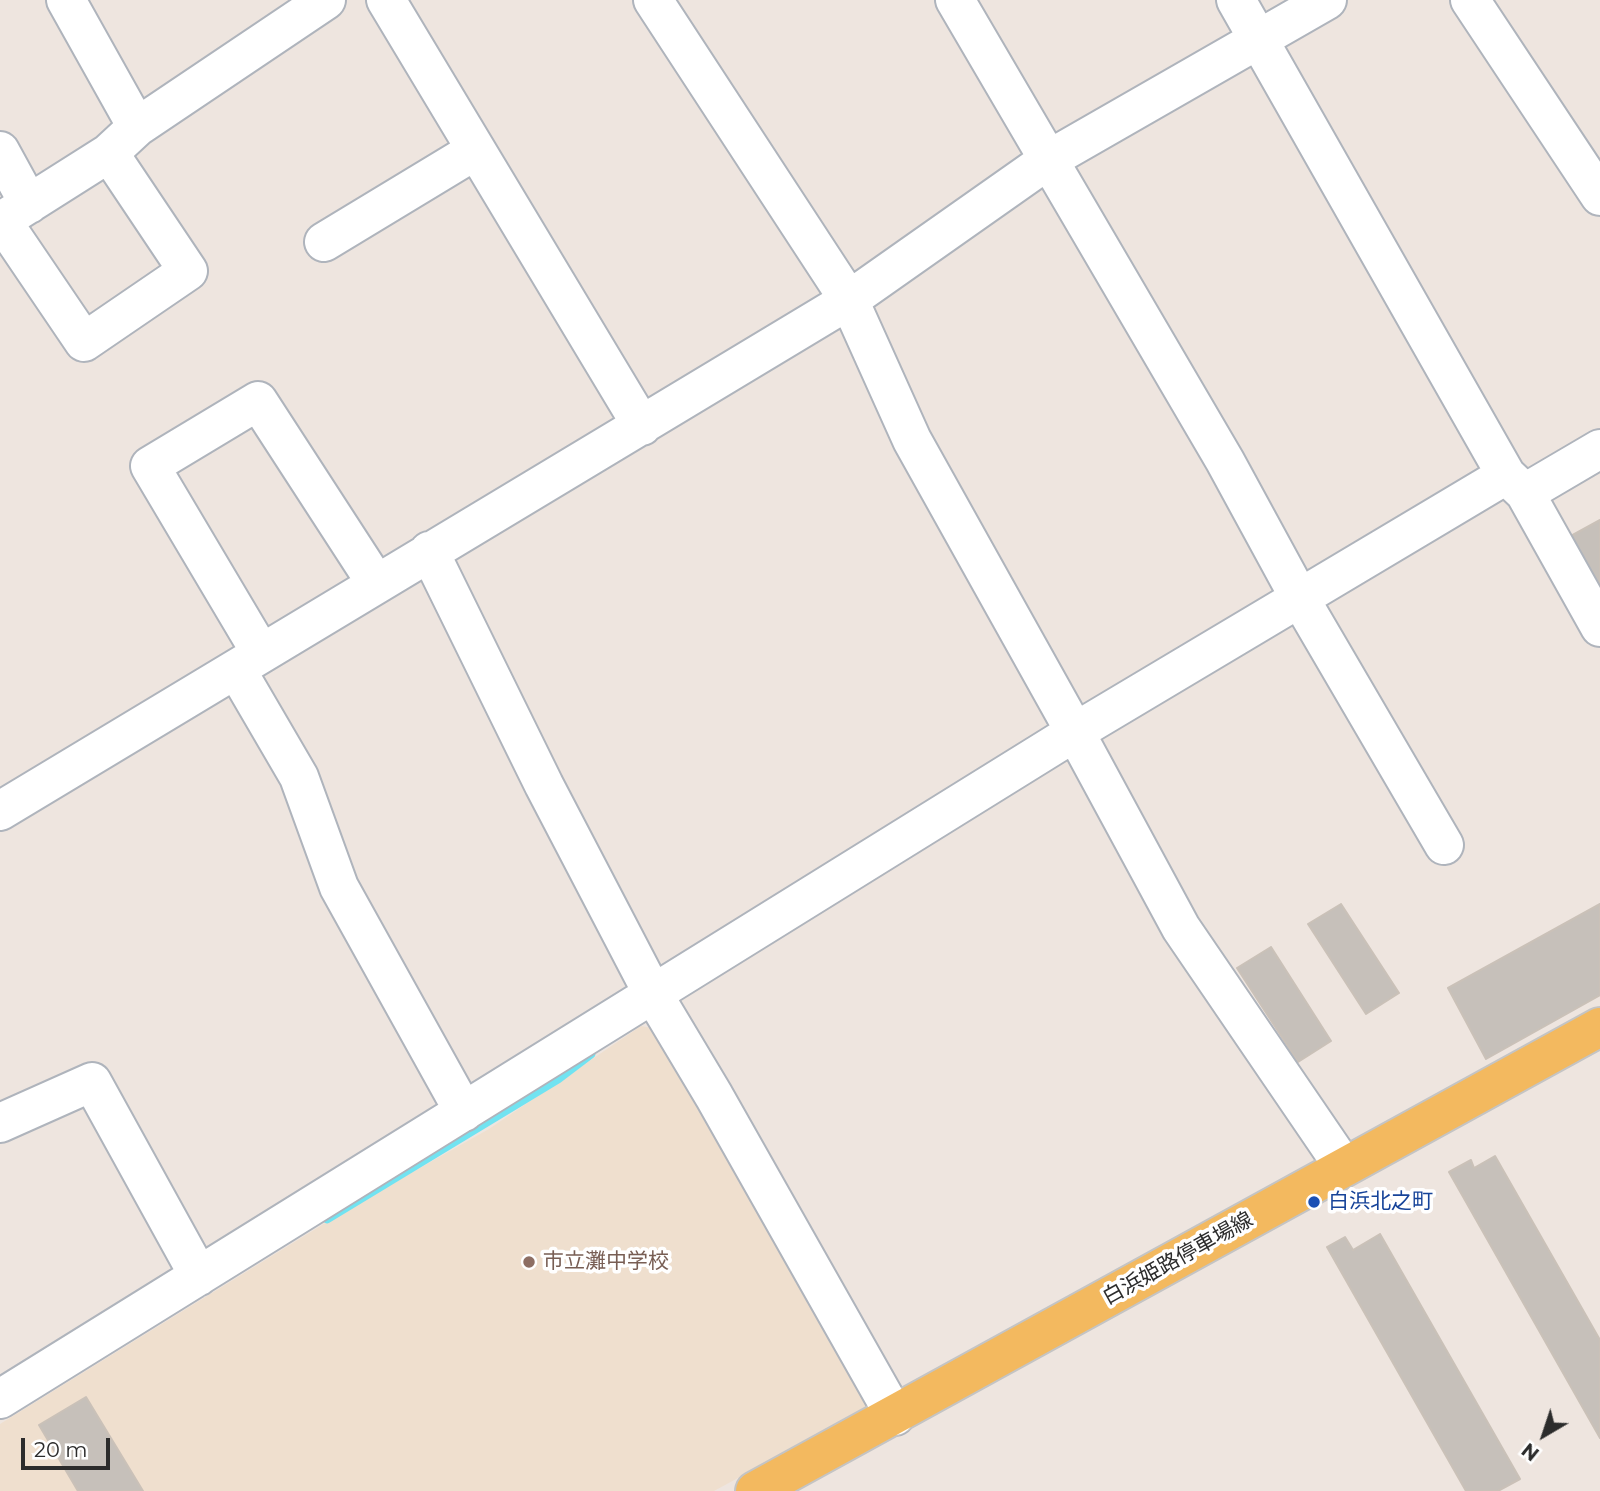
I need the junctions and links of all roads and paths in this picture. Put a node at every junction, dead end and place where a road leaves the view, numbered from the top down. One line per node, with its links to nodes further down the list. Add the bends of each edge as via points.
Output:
1 (66, 0): 10 (street)
2 (326, 0): 10 (street)
3 (386, 0): 11 (street)
4 (653, 0): 18 (street)
5 (955, 0): 14 (street)
6 (1236, 0): 9 (street)
7 (1327, 0): 9 (street)
8 (1470, 0): 15 (street)
9 (1259, 40): 14 (street); 21 (street)
10 (137, 127): 13 (street)
11 (476, 150): 17 (street); 19 (street)
12 (0, 151): 16 (street)
13 (109, 153): 16 (street); 16 (street, via 188,271 83,342)
14 (1048, 160): 18 (street); 24 (street, via 1225,461)
15 (1600, 196)
16 (10, 216)
17 (324, 242)
18 (849, 300): 19 (street); 27 (street, via 912,440)
19 (642, 426): 22 (street)
20 (1600, 449): 21 (street)
21 (1515, 484): 24 (street); 25 (street)
22 (429, 551): 23 (street); 30 (street)
23 (376, 583): 26 (street); 26 (street, via 258,401 150,466)
24 (1299, 597): 27 (street); 29 (street)
25 (1600, 627)
26 (249, 661): 28 (street); 32 (street, via 299,777 339,887)
27 (1075, 732): 30 (street); 34 (street, via 1181,928)
28 (0, 811)
29 (1444, 845)
30 (659, 1004): 32 (street); 37 (street)
31 (1600, 1027): 34 (main road, 白浜姫路停車場線)
32 (464, 1111): 35 (street)
33 (0, 1122): 35 (street, via 92,1082)
34 (1344, 1167): 37 (main road, 白浜姫路停車場線)
35 (199, 1276): 36 (street)
36 (0, 1399)
37 (895, 1416): 38 (main road, 白浜姫路停車場線)
38 (755, 1491)

